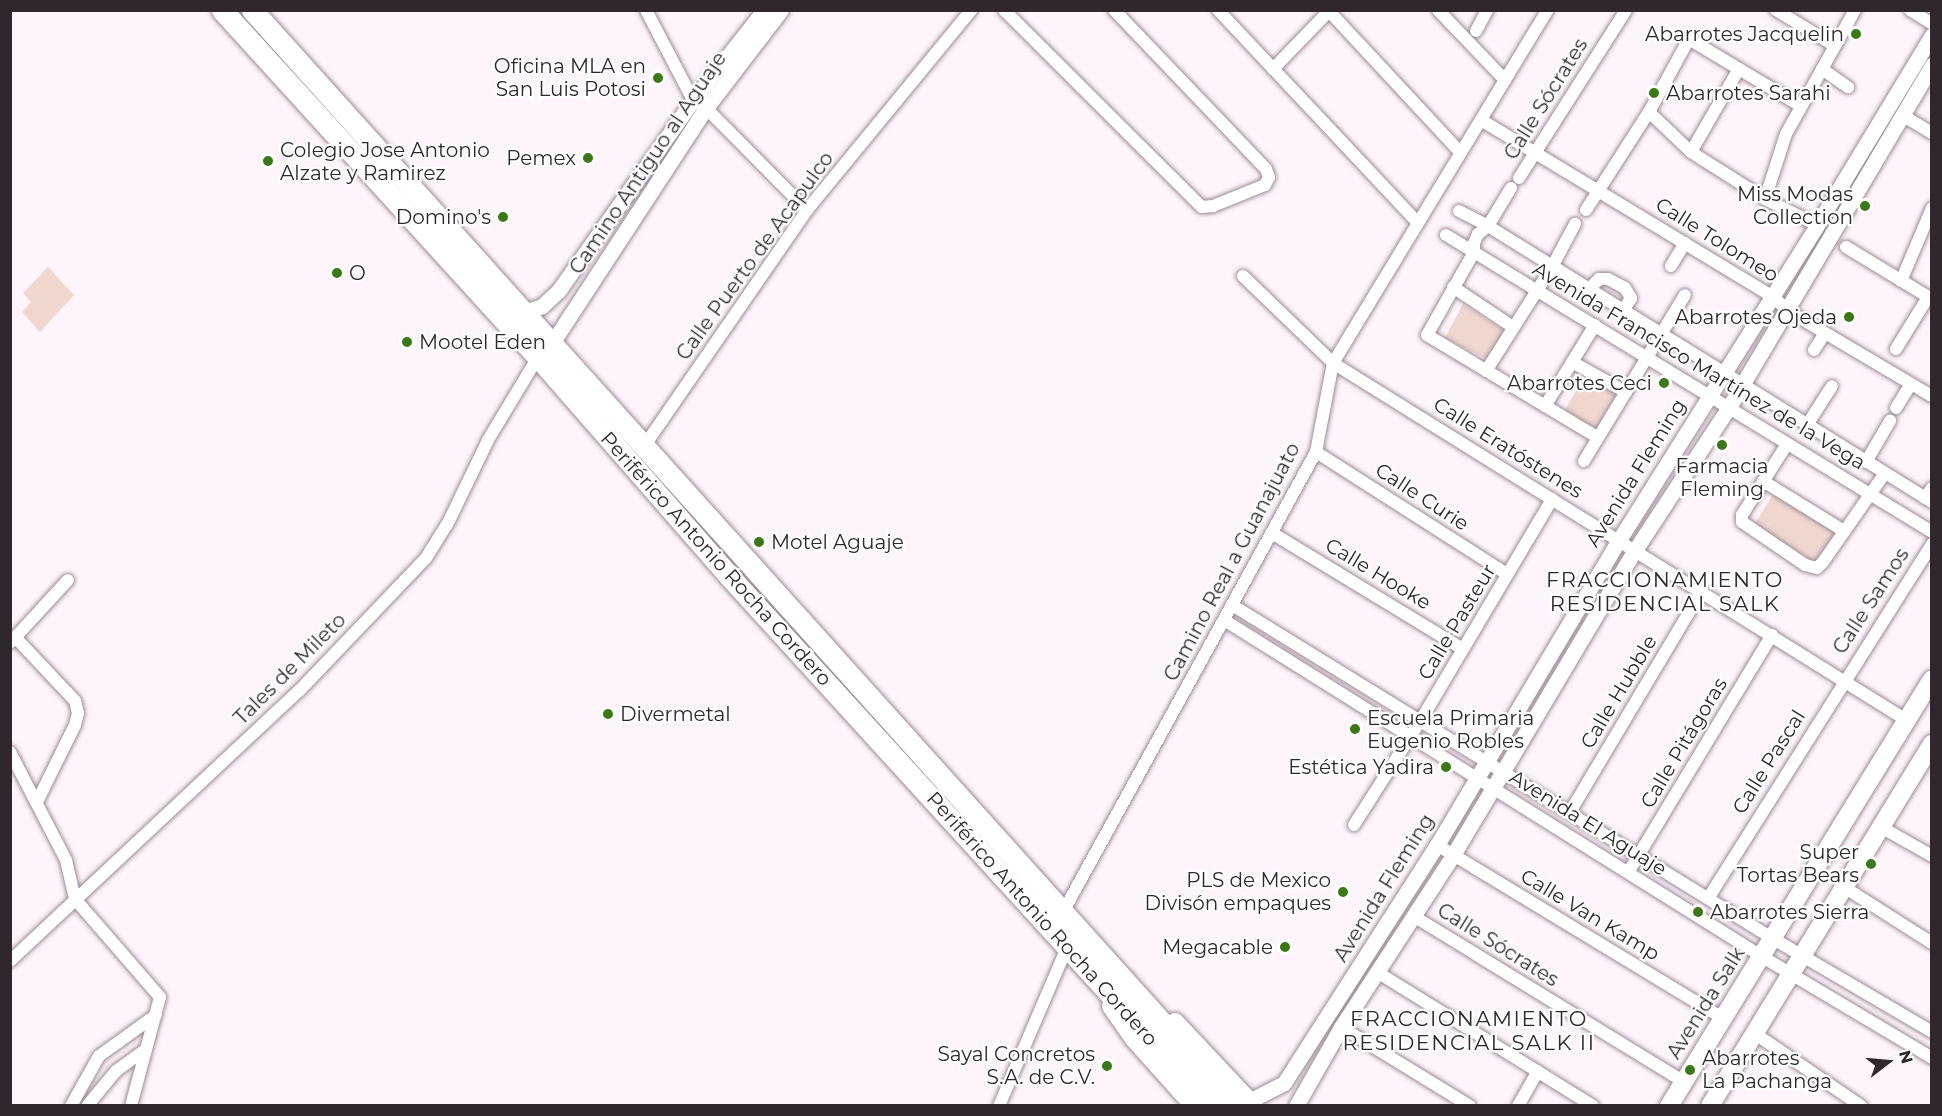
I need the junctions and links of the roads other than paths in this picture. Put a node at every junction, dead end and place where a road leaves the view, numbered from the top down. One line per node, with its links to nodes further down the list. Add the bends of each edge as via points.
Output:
1 (222, 10): 69 (highway, Periférico Antonio Rocha Cordero)
2 (252, 10): 63 (highway, Periférico Antonio Rocha Cordero)
3 (646, 10): 28 (street)
4 (764, 10): 28 (street, Camino Antiguo al Aguaje)
5 (781, 10): 28 (street, Camino Antiguo al Aguaje)
6 (971, 10): 39 (street, Calle Puerto de Acapulco)
7 (1004, 10): 8 (street, via 1202,207 1264,185 1269,177 1266,169)
8 (1114, 10)
9 (1218, 10): 23 (street)
10 (1438, 10): 26 (street)
11 (1487, 10): 19 (street)
12 (1548, 10): 26 (street, Camino Real a Guanajuato)
13 (1626, 10): 34 (street, Calle Sócrates)
14 (1776, 10): 21 (street)
15 (1855, 10): 21 (street)
16 (1910, 10): 18 (street)
17 (1329, 11): 23 (street); 36 (street)
18 (1932, 24)
19 (1476, 31)
20 (1932, 35): 45 (street, Avenida Fleming)
21 (1835, 46): 25 (street)
22 (1932, 65): 31 (street, Avenida Fleming)
23 (1273, 69): 43 (street)
24 (1739, 69): 29 (street); 30 (street, via 1689,39); 35 (street)
25 (1822, 69): 27 (street); 29 (street)
26 (1505, 80): 32 (street, Camino Real a Guanajuato)
27 (1848, 87)
28 (700, 104): 39 (street); 63 (street, Camino Antiguo al Aguaje, via 560,290 542,306); 69 (street, Camino Antiguo al Aguaje)
29 (1801, 106): 38 (street, via 1786,134)
30 (1649, 112): 35 (street); 37 (street)
31 (1902, 115): 33 (street); 62 (street, Avenida Fleming)
32 (1480, 120): 34 (street, Calle Tolomeo); 36 (street, Camino Real a Guanajuato)
33 (1932, 133)
34 (1536, 151): 37 (street, Calle Tolomeo); 46 (street, Calle Sócrates)
35 (1691, 152): 38 (street)
36 (1461, 153): 43 (street, Camino Real a Guanajuato)
37 (1599, 191): 40 (street); 48 (street, Calle Tolomeo)
38 (1765, 199): 45 (street)
39 (807, 210): 89 (street, Calle Puerto de Acapulco)
40 (1586, 210)
41 (1459, 211): 46 (street, Avenida Francisco Martínez de la Vega)
42 (1930, 214): 54 (street)
43 (1417, 222): 73 (street, Camino Real a Guanajuato)
44 (1575, 224): 52 (street)
45 (1817, 225): 59 (street, Avenida Fleming)
46 (1488, 226): 50 (street, Calle Sócrates, via 1478,234); 52 (street, Avenida Francisco Martínez de la Vega)
47 (1446, 235): 50 (street, Avenida Francisco Martínez de la Vega)
48 (1685, 243): 51 (street); 59 (street, Calle Tolomeo)
49 (1846, 247): 54 (street)
50 (1474, 252): 55 (street, Calle Sócrates); 56 (street, Avenida Francisco Martínez de la Vega)
51 (1671, 266)
52 (1551, 267): 56 (street); 57 (street, Avenida Francisco Martínez de la Vega)
53 (1243, 276): 73 (street, Calle Eratóstenes)
54 (1901, 281): 60 (street)
55 (1453, 287): 65 (street); 74 (street, Calle Sócrates, via 1427,335)
56 (1537, 290): 64 (street, Avenida Francisco Martínez de la Vega); 65 (street)
57 (1588, 290): 61 (street, Avenida Francisco Martínez de la Vega); 61 (street, via 1599,279 1625,288 1631,298)
58 (1685, 296): 67 (street)
59 (1772, 296): 62 (street, Calle Tolomeo); 75 (street, Avenida Fleming)
60 (1930, 298): 68 (street)
61 (1623, 311): 67 (street, Avenida Francisco Martínez de la Vega)
62 (1788, 311): 66 (street, Calle Tolomeo); 77 (street, Avenida Fleming)
63 (524, 312): 69 (highway, Periférico Antonio Rocha Cordero)
64 (1595, 325): 71 (street, Avenida Francisco Martínez de la Vega); 72 (street)
65 (1514, 327): 74 (street)
66 (1825, 333): 70 (street); 76 (street, Calle Tolomeo)
67 (1662, 335): 71 (street); 75 (street, Avenida Francisco Martínez de la Vega)
68 (1896, 349)
69 (545, 350): 89 (highway, Periférico Antonio Rocha Cordero); 135 (street, Tales de Mileto, via 488,440 447,525 426,558 299,691); 140 (highway, Periférico Antonio Rocha Cordero, via 729,576)
70 (1814, 350)
71 (1649, 357): 79 (street); 80 (street, Avenida Francisco Martínez de la Vega)
72 (1572, 362): 79 (street); 82 (street)
73 (1333, 363): 90 (street, Camino Real a Guanajuato); 97 (street, Calle Eratóstenes)
74 (1486, 371): 82 (street)
75 (1723, 372): 77 (street, Avenida Francisco Martínez de la Vega); 80 (street, Avenida Fleming)
76 (1911, 384): 81 (street, Calle Tolomeo); 84 (street)
77 (1743, 385): 83 (street, Avenida Fleming); 86 (street, Avenida Francisco Martínez de la Vega)
78 (1832, 386): 86 (street)
79 (1626, 392): 87 (street)
80 (1710, 394): 83 (street, Avenida Francisco Martínez de la Vega); 101 (street, Avenida Fleming)
81 (1932, 396)
82 (1545, 406): 87 (street)
83 (1730, 407): 88 (street, Avenida Francisco Martínez de la Vega); 103 (street, Avenida Fleming)
84 (1896, 408)
85 (1890, 421): 92 (street)
86 (1808, 425): 92 (street, Avenida Francisco Martínez de la Vega)
87 (1597, 437): 91 (street)
88 (1787, 444): 94 (street); 95 (street, Avenida Francisco Martínez de la Vega)
89 (645, 445): 136 (highway, Periférico Antonio Rocha Cordero)
90 (1316, 452): 100 (street, Camino Real a Guanajuato); 104 (street, Calle Curie)
91 (1584, 461)
92 (1866, 462): 93 (street, Avenida Francisco Martínez de la Vega)
93 (1885, 473): 95 (street); 96 (street, Avenida Francisco Martínez de la Vega)
94 (1764, 481): 98 (street); 98 (street, via 1742,515 1742,522 1805,565 1817,568)
95 (1870, 494): 98 (street); 99 (street, Avenida Francisco Martínez de la Vega)
96 (1929, 496)
97 (1552, 499): 101 (street, Calle Eratóstenes); 104 (street, Calle Pasteur)
98 (1844, 531)
99 (1932, 532)
100 (1272, 533): 107 (street, Camino Real a Guanajuato); 111 (street, Calle Hooke)
101 (1619, 540): 103 (street, Calle Eratóstenes); 119 (street, Avenida Fleming)
102 (1932, 544): 112 (street, Calle Samos)
103 (1635, 550): 106 (street, Calle Eratóstenes); 121 (street, Avenida Fleming)
104 (1508, 574): 111 (street, Calle Pasteur)
105 (68, 580): 110 (street)
106 (1702, 591): 109 (street, Calle Eratóstenes); 125 (street, Calle Hubble)
107 (1232, 604): 108 (street, Camino Real a Guanajuato); 114 (street, Avenida El Aguaje)
108 (1224, 620): 116 (street, Avenida El Aguaje); 136 (street, Camino Real a Guanajuato)
109 (1772, 635): 112 (street, Calle Eratóstenes); 129 (street, Calle Pitágoras)
110 (13, 640): 124 (street, via 75,701 78,713)
111 (1463, 649): 114 (street, Calle Pasteur)
112 (1844, 679): 115 (street, Calle Eratóstenes); 134 (street, Calle Pascal)
113 (1932, 679): 115 (main road, Avenida Salk)
114 (1421, 720): 116 (street, Calle Pasteur); 119 (street, Avenida El Aguaje)
115 (1906, 720): 138 (main road, Avenida Salk)
116 (1411, 736): 122 (street, Avenida El Aguaje); 126 (street, Calle Pasteur)
117 (1932, 744): 120 (main road)
118 (10, 752): 124 (street)
119 (1487, 761): 121 (street, Avenida El Aguaje); 122 (street, Avenida Fleming)
120 (1926, 766): 127 (main road)
121 (1503, 771): 123 (street, Avenida Fleming); 125 (street, Avenida El Aguaje)
122 (1477, 777): 123 (street, Avenida El Aguaje); 128 (street, Avenida Fleming)
123 (1493, 787): 130 (street, Avenida Fleming); 132 (street, Avenida El Aguaje)
124 (36, 802): 135 (street, via 66,860)
125 (1570, 812): 129 (street, Avenida El Aguaje)
126 (1354, 825)
127 (1881, 826): 131 (street); 133 (main road)
128 (1437, 845): 130 (street, Calle Van Kamp); 159 (street, Avenida Fleming, via 1284,1083)
129 (1639, 854): 132 (street, Calle Pitágoras); 134 (street, Avenida El Aguaje)
130 (1453, 855): 137 (street, Avenida Fleming); 148 (street, Calle Van Kamp)
131 (1932, 856)
132 (1629, 871): 142 (street, Avenida El Aguaje)
133 (1844, 887): 139 (street); 141 (main road)
134 (1709, 897): 138 (street, Avenida El Aguaje)
135 (75, 899): 143 (street, Tales de Mileto); 147 (street, via 160,997)
136 (1063, 912): 144 (highway, Periférico Antonio Rocha Cordero)
137 (1414, 917): 145 (street, Avenida Fleming); 157 (street, Calle Sócrates)
138 (1772, 938): 141 (street, Avenida El Aguaje); 142 (main road, Avenida Salk)
139 (1932, 943)
140 (1066, 947): 144 (highway, Periférico Antonio Rocha Cordero); 164 (street)
141 (1802, 955): 146 (main road); 150 (street, Avenida El Aguaje)
142 (1761, 956): 146 (street, Avenida El Aguaje); 148 (main road, Avenida Salk)
143 (10, 961)
144 (1096, 965): 159 (highway, Periférico Antonio Rocha Cordero); 165 (main road, via 1134,1039); 166 (highway, Periférico Antonio Rocha Cordero)
145 (1377, 972): 149 (street, Avenida Fleming); 156 (street)
146 (1791, 973): 151 (main road); 154 (street, Avenida El Aguaje)
147 (156, 1015): 152 (street); 153 (street)
148 (1723, 1018): 157 (main road, Avenida Salk)
149 (1341, 1027): 167 (street, Avenida Fleming); 168 (street)
150 (1932, 1032)
151 (1754, 1033): 158 (main road); 172 (street)
152 (146, 1049): 155 (street); 163 (street)
153 (99, 1056): 155 (street); 161 (street)
154 (1932, 1058)
155 (116, 1071): 162 (street)
156 (1538, 1071): 169 (street); 170 (street)
157 (1684, 1082): 171 (main road, Avenida Salk)
158 (1717, 1103)
159 (1244, 1104)
160 (62, 1106): 161 (street)
161 (69, 1106)
162 (87, 1106)
163 (131, 1106)
164 (999, 1106)
165 (1194, 1106)
166 (1212, 1106)
167 (1296, 1106)
168 (1470, 1106)
169 (1518, 1106)
170 (1593, 1106)
171 (1669, 1106)
172 (1862, 1106)

